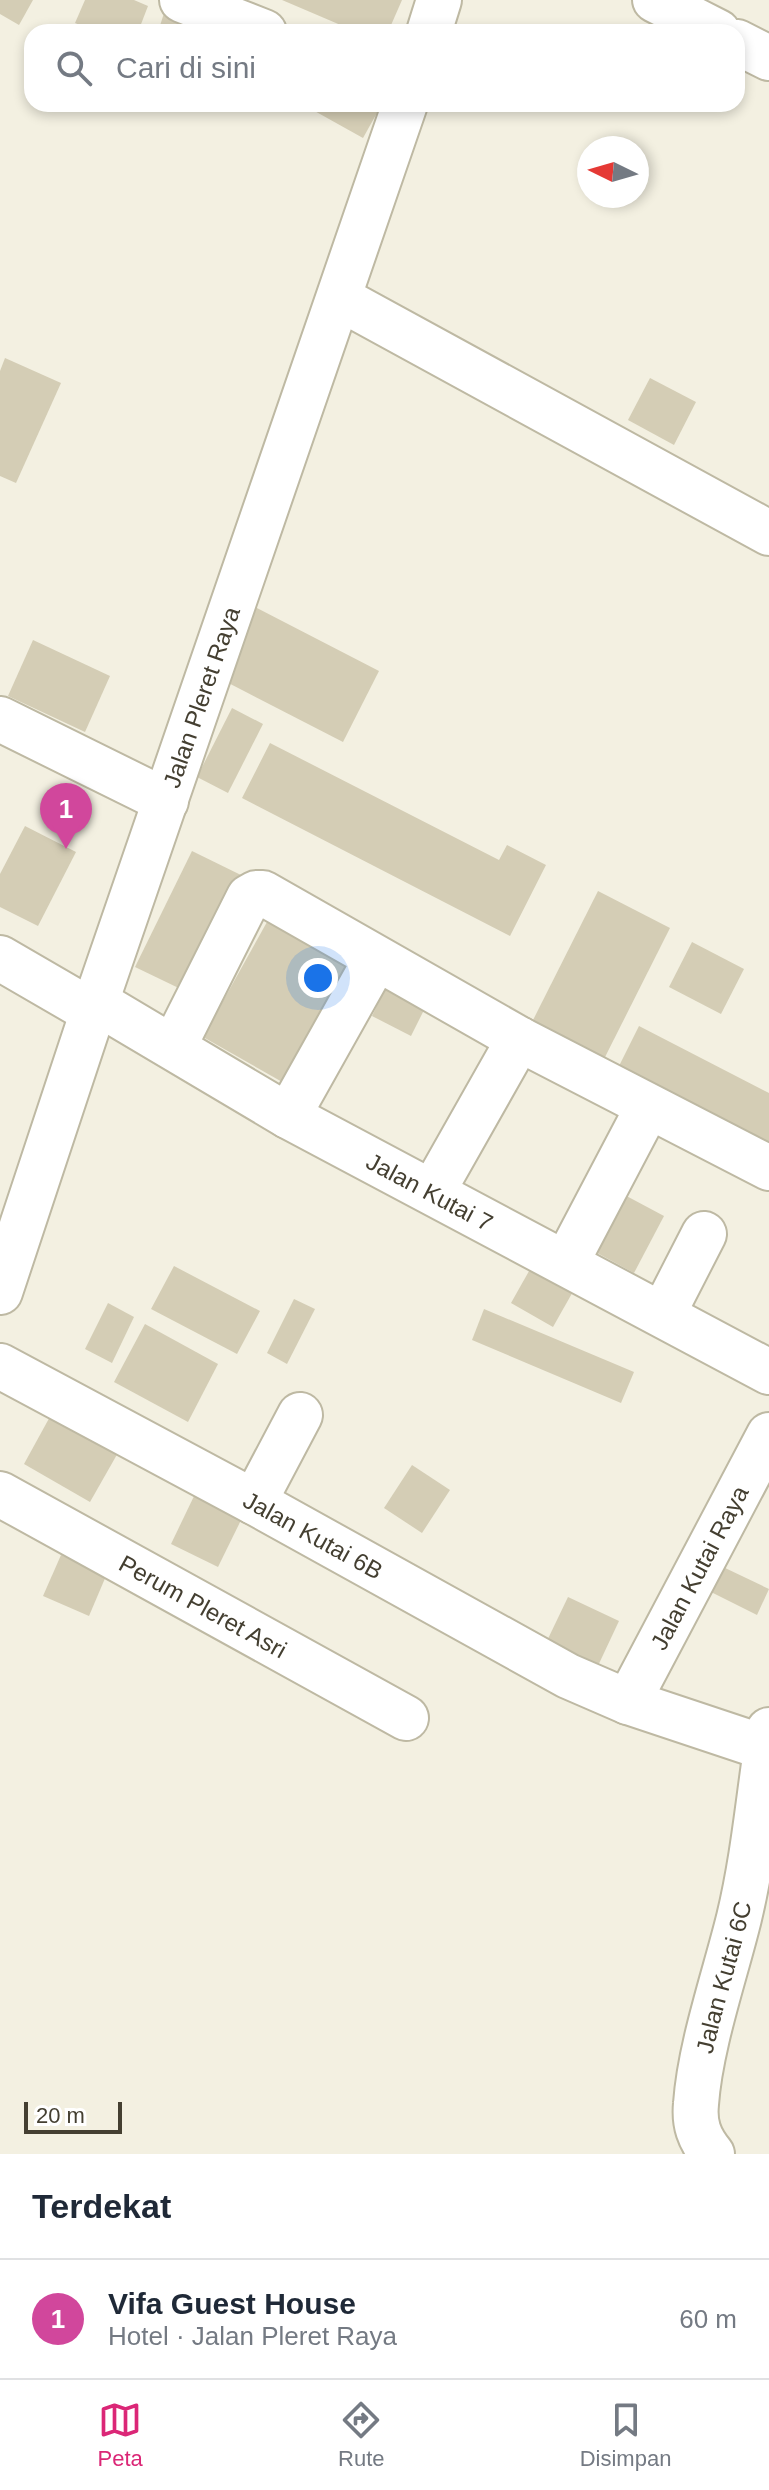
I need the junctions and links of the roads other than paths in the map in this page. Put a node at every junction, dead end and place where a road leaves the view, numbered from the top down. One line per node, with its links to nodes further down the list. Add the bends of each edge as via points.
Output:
1 (182, 0): 4 (street)
2 (439, 0): 5 (street)
3 (655, 0): 6 (street)
4 (244, 24)
5 (432, 24)
6 (702, 24)
7 (745, 46): 8 (street)
8 (769, 58)
9 (402, 112): 10 (street, Jalan Pleret Raya)
10 (339, 298): 11 (street); 13 (street, Jalan Pleret Raya)
11 (769, 533)
12 (0, 719): 13 (street)
13 (166, 801): 16 (street, Jalan Pleret Raya)
14 (0, 958): 16 (street, Jalan Kutai 7)
15 (376, 959): 17 (street); 18 (street, via 256,893 249,897); 20 (street)
16 (95, 1007): 18 (street, Jalan Kutai 7); 25 (street, Jalan Pleret Raya)
17 (519, 1039): 19 (street); 22 (street)
18 (174, 1046): 20 (street, Jalan Kutai 7)
19 (648, 1107): 21 (street); 24 (street)
20 (288, 1116): 22 (street, Jalan Kutai 7)
21 (769, 1168)
22 (433, 1191): 24 (street, Jalan Kutai 7)
23 (704, 1234): 26 (street)
24 (566, 1263): 26 (street, Jalan Kutai 7)
25 (0, 1292)
26 (663, 1314): 28 (street, Jalan Kutai 7)
27 (0, 1366): 32 (street, Jalan Kutai 6B)
28 (769, 1372)
29 (300, 1415): 32 (street)
30 (764, 1459): 33 (street, Jalan Kutai Raya)
31 (0, 1494): 34 (street, Perum Pleret Asri)
32 (254, 1502): 33 (street, Jalan Kutai 6B, via 523,1653)
33 (628, 1702): 35 (street, Jalan Kutai 6B)
34 (406, 1718)
35 (768, 1743): 36 (street, Jalan Kutai 6C, via 740,1915 696,2102 701,2140)
36 (712, 2154)

